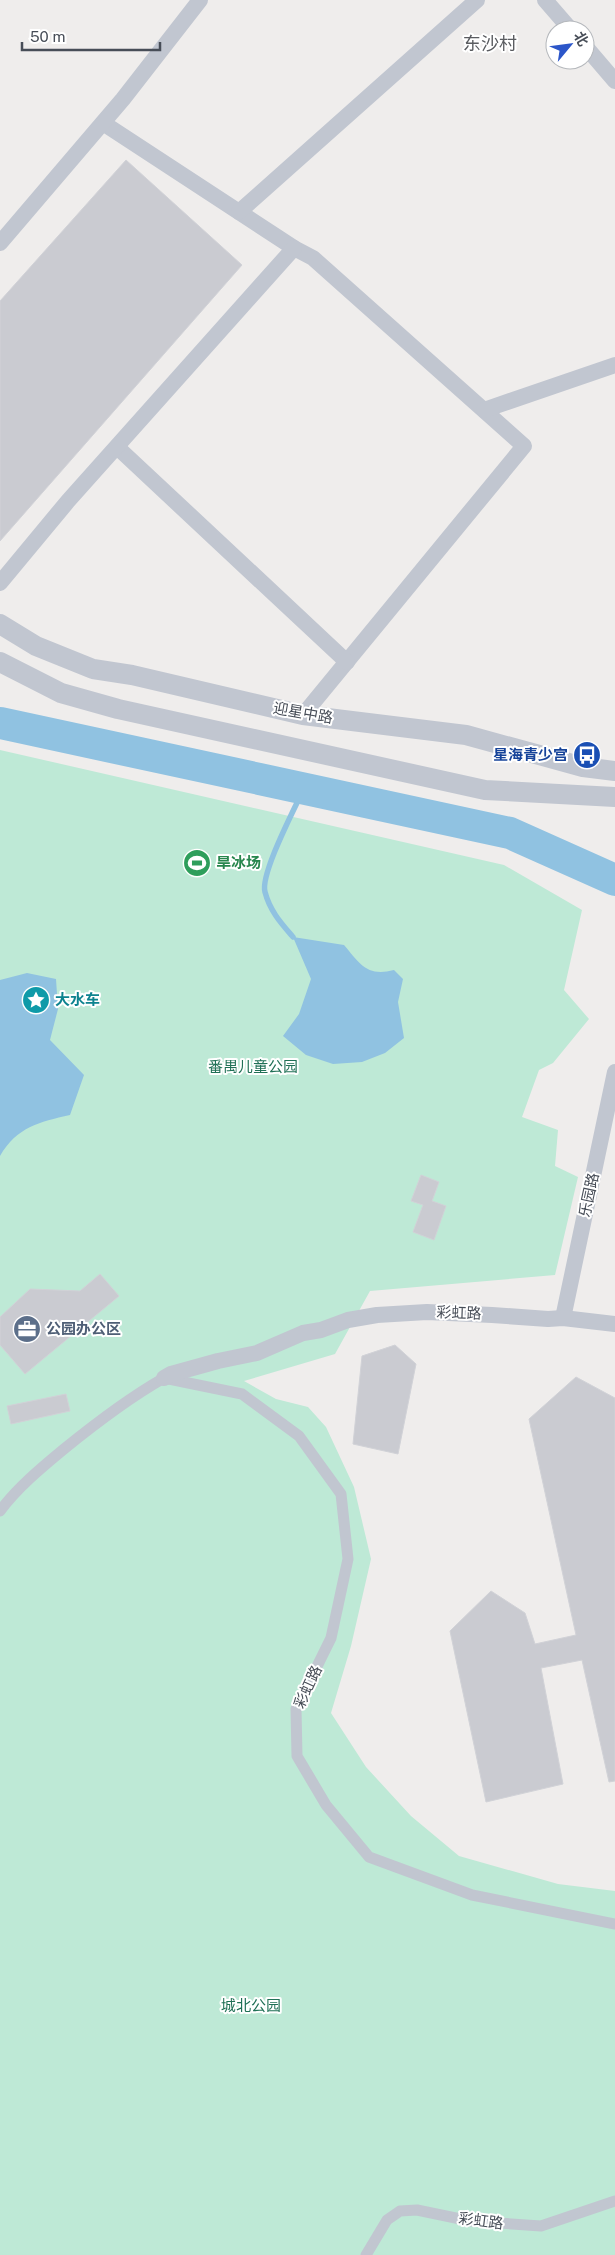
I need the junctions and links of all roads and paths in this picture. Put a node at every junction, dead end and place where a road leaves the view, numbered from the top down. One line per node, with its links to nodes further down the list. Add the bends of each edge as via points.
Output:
1 (200, 0): 7 (street)
2 (477, 0): 8 (street)
3 (545, 0): 4 (street)
4 (562, 20)
5 (595, 58): 6 (street)
6 (615, 81)
7 (103, 123): 8 (street); 9 (street)
8 (239, 212): 10 (street)
9 (0, 244)
10 (294, 248): 12 (street, via 313,258); 13 (street)
11 (615, 364): 12 (street)
12 (484, 410): 17 (street, via 524,446)
13 (117, 447): 14 (street); 17 (street)
14 (0, 583)
15 (0, 624): 18 (street, 迎星中路, via 36,646 93,669)
16 (0, 662): 20 (street, via 61,693 118,709 485,790)
17 (347, 662): 18 (street)
18 (303, 715): 19 (street, 迎星中路, via 466,735 583,767)
19 (615, 771)
20 (615, 797)
21 (615, 1072): 22 (street, 乐园路)
22 (563, 1318): 23 (street, 彩虹路); 24 (street, 彩虹路, via 427,1312 348,1320 303,1333 257,1353)
23 (615, 1324)
24 (164, 1378): 25 (street, 彩虹路, via 96,1422 39,1469); 26 (street, 彩虹路, via 242,1394 299,1436 341,1494 348,1560 331,1638 296,1709 297,1756 326,1805 368,1857 472,1895)
25 (0, 1511)
26 (615, 1924)
27 (615, 2201): 28 (street, 彩虹路, via 541,2226 470,2221 417,2210 400,2211 386,2220)
28 (366, 2255)

